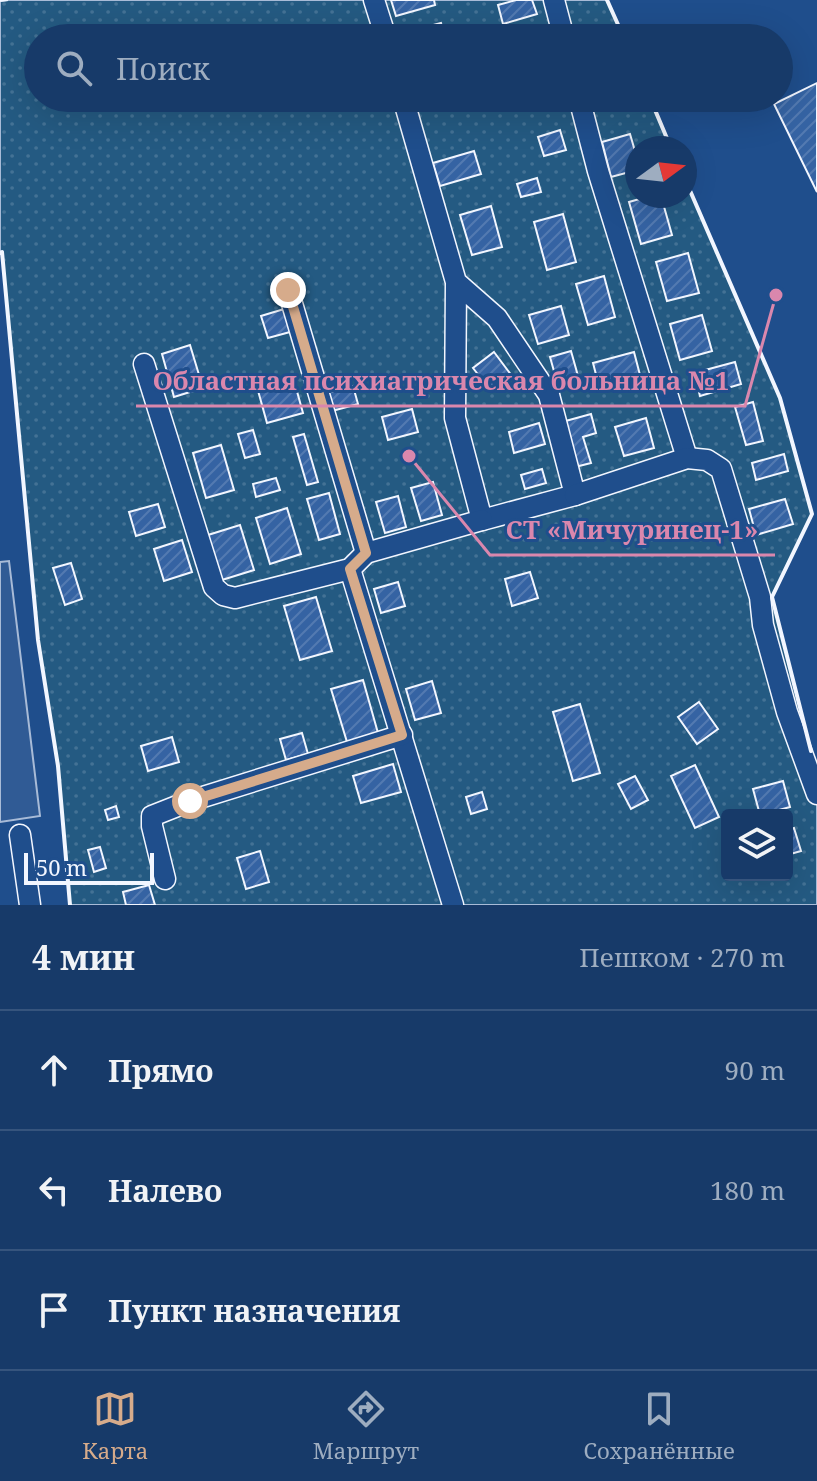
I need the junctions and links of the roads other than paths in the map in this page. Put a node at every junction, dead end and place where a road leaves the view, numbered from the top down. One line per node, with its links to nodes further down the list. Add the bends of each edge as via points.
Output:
1 (374, 0): 3 (lane)
2 (554, 0): 4 (lane)
3 (382, 24)
4 (560, 24)
5 (407, 112): 7 (lane)
6 (583, 112): 10 (lane)
7 (456, 282): 11 (lane, via 497,318 549,395); 12 (lane, via 455,418)
8 (288, 290): 13 (lane)
9 (144, 364): 14 (lane, via 214,587 235,598)
10 (687, 458): 11 (lane); 16 (lane, via 707,460 721,469 760,597 787,712)
11 (575, 495): 12 (lane)
12 (482, 520): 13 (lane)
13 (366, 553): 14 (lane)
14 (350, 569): 15 (lane)
15 (402, 735): 18 (lane, via 152,816); 20 (lane)
16 (817, 794)
17 (20, 835): 19 (lane)
18 (165, 879)
19 (30, 905)
20 (453, 905)

